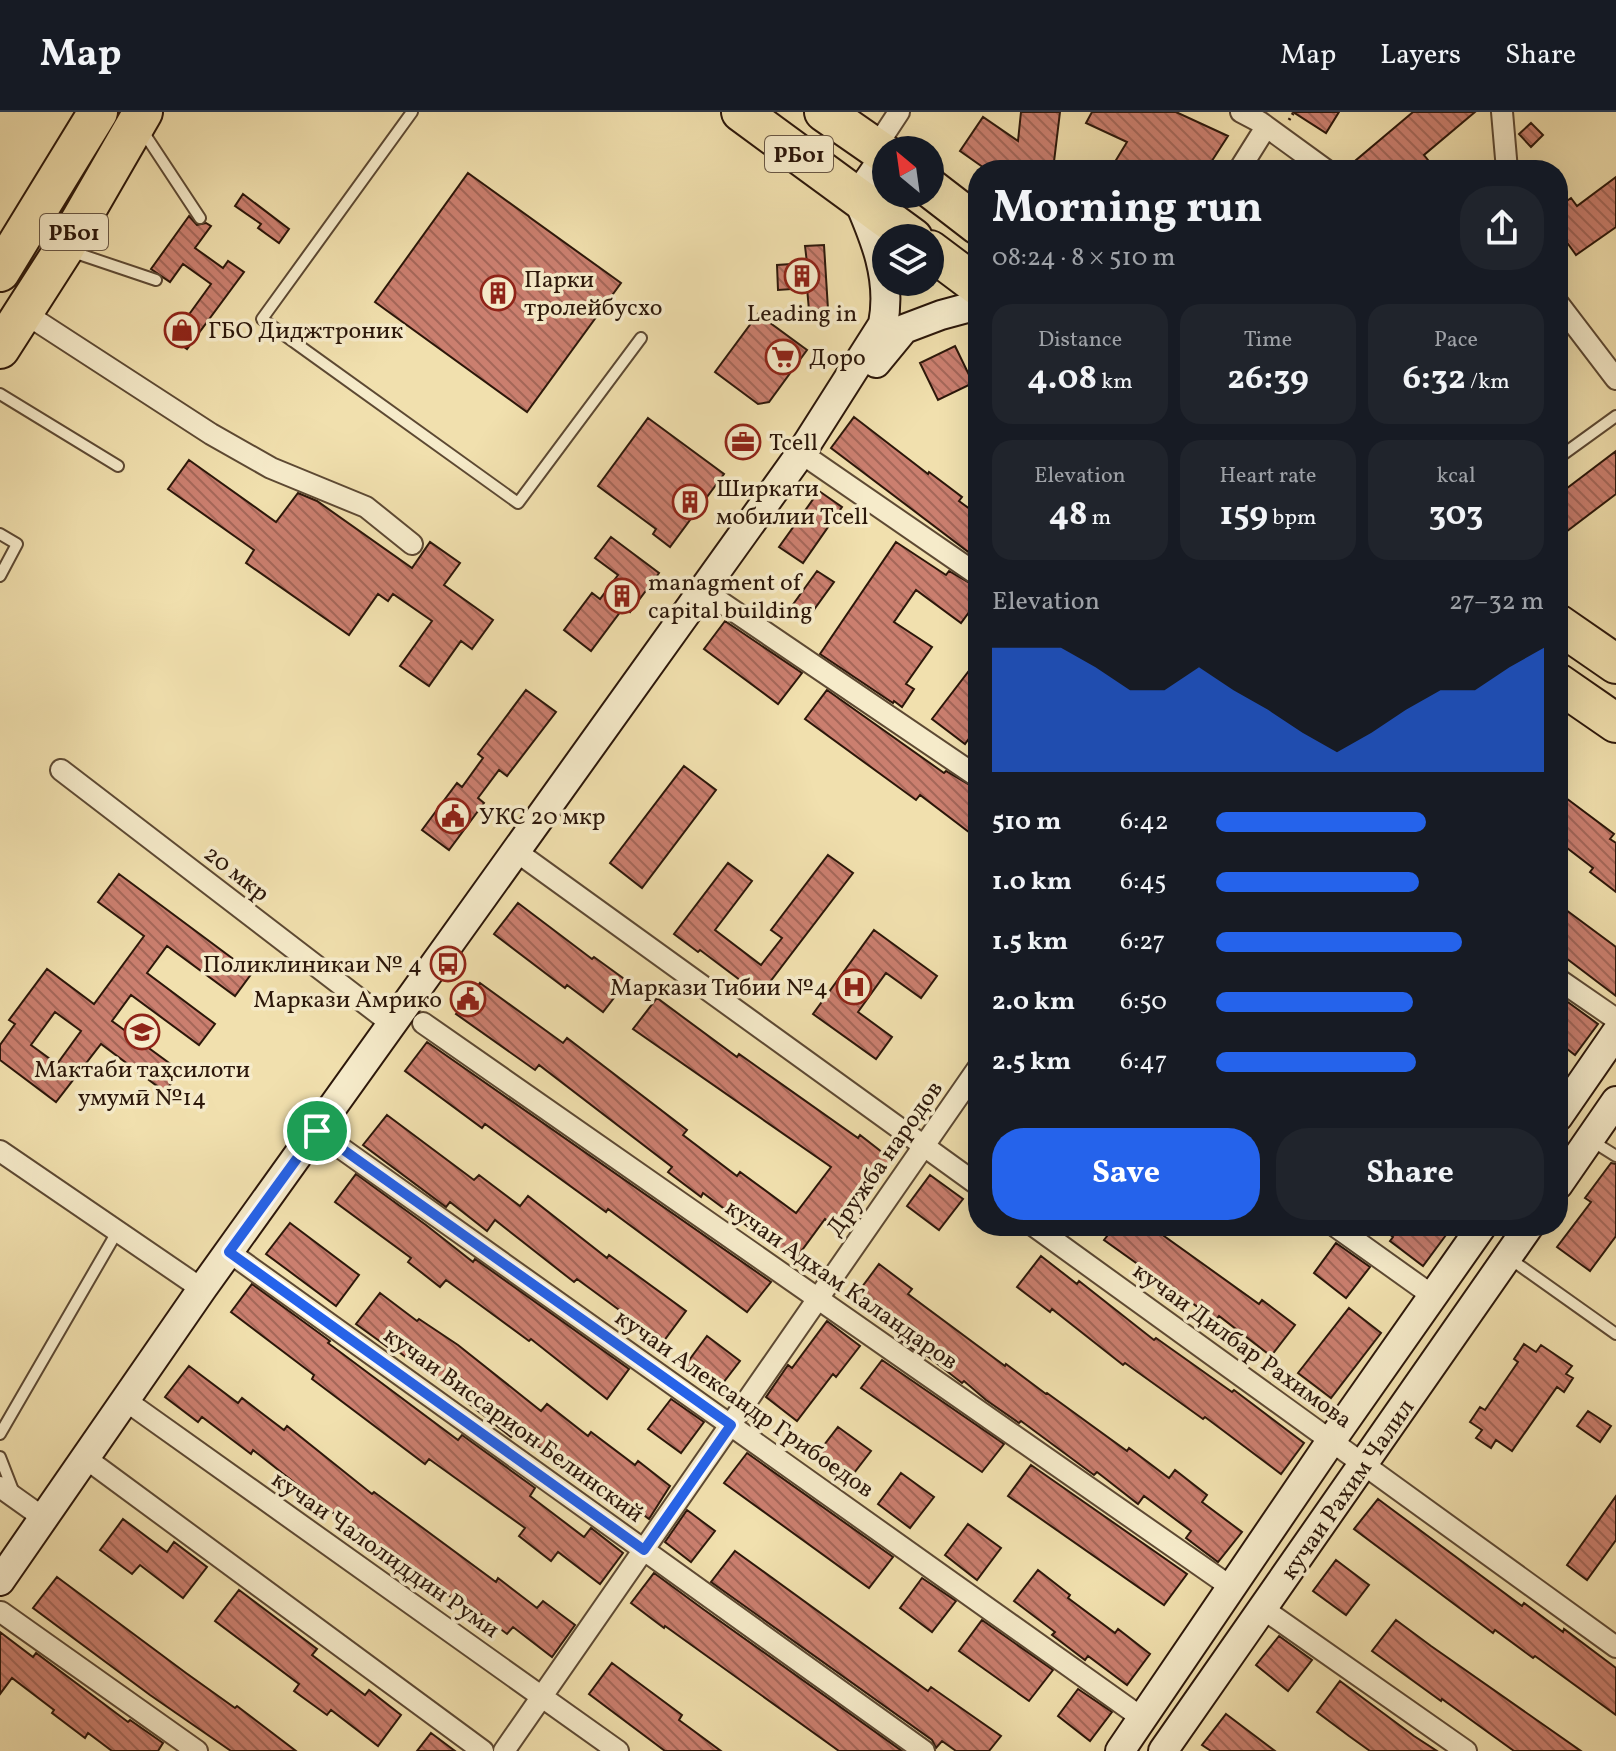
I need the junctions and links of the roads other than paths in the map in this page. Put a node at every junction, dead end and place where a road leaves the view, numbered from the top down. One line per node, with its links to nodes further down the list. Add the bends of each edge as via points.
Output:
1 (98, 112): 21 (highway, РБ01)
2 (412, 112): 27 (lane, via 262,319 518,503)
3 (741, 112): 14 (highway, РБ01)
4 (824, 112): 9 (highway, РБ01)
5 (1241, 112): 8 (street)
6 (1502, 112): 12 (street)
7 (140, 117): 17 (lane); 19 (highway, РБ01)
8 (1264, 120): 10 (street); 11 (street)
9 (880, 136)
10 (1244, 160)
11 (1314, 160)
12 (1506, 160)
13 (872, 168): 14 (main road)
14 (857, 197): 18 (highway, РБ01); 33 (main road, via 877,242 886,283 883,324)
15 (944, 199): 16 (highway)
16 (968, 217)
17 (200, 218)
18 (894, 224)
19 (64, 249): 23 (lane); 25 (highway, РБ01)
20 (944, 260): 22 (highway)
21 (0, 272)
22 (968, 278)
23 (156, 280)
24 (968, 308): 33 (main road, via 904,329)
25 (23, 312): 28 (highway, РБ01); 36 (street, via 211,434 271,468 366,507)
26 (1568, 323): 29 (street)
27 (641, 338)
28 (0, 349)
29 (1613, 370)
30 (0, 394): 34 (lane)
31 (1616, 416): 32 (lane)
32 (1568, 451)
33 (801, 453): 37 (street); 39 (main road)
34 (118, 466)
35 (0, 534): 38 (lane, via 17,544)
36 (412, 544)
37 (968, 568)
38 (0, 576)
39 (703, 590): 45 (street); 46 (main road)
40 (1568, 631): 41 (highway)
41 (1616, 664)
42 (1568, 690): 43 (highway)
43 (1616, 723)
44 (61, 770): 49 (street, 20 мкр)
45 (968, 770)
46 (517, 852): 49 (main road); 57 (street)
47 (1568, 986): 48 (street)
48 (1616, 1019)
49 (386, 1021): 55 (main road)
50 (423, 1023): 71 (street, кучаи Адхам Каландаров)
51 (1616, 1033): 54 (main road)
52 (968, 1082): 57 (street, Дружба народов)
53 (1616, 1101): 56 (main road)
54 (1568, 1103)
55 (317, 1131): 67 (main road); 74 (street, кучаи Александр Грибоедов)
56 (1590, 1140): 59 (lane); 60 (main road)
57 (924, 1146): 61 (street); 71 (street, Дружба народов)
58 (0, 1151): 62 (street)
59 (1616, 1156)
60 (1568, 1171)
61 (968, 1178)
62 (117, 1232): 69 (street); 75 (lane)
63 (1048, 1236): 76 (street, кучаи Дилбар Рахимова)
64 (1349, 1236): 70 (street)
65 (1475, 1236): 70 (main road, кучаи Рахим Чалил)
66 (1522, 1236): 68 (main road, кучаи Рахим Чалил)
67 (229, 1252): 69 (main road); 82 (street, кучаи Виссарион Белинский)
68 (1507, 1257): 72 (lane); 79 (main road, кучаи Рахим Чалил)
69 (202, 1289): 73 (main road)
70 (1433, 1296): 76 (main road, кучаи Рахим Чалил)
71 (818, 1299): 74 (street, Дружба народов); 84 (street, кучаи Адхам Каландаров)
72 (1616, 1334)
73 (125, 1400): 78 (main road); 88 (street, кучаи Чалолиддин Руми)
74 (731, 1425): 82 (street, Дружба народов); 89 (street, кучаи Александр Грибоедов)
75 (0, 1434)
76 (1331, 1441): 79 (street, кучаи Дилбар Рахимова); 84 (main road, кучаи Рахим Чалил)
77 (0, 1457): 80 (lane)
78 (84, 1457): 81 (main road); 92 (street)
79 (1364, 1466): 85 (main road, кучаи Рахим Чалил); 87 (street, кучаи Дилбар Рахимова)
80 (8, 1493): 81 (street)
81 (41, 1516): 83 (main road)
82 (644, 1550): 88 (street, Дружба народов); 95 (street, кучаи Виссарион Белинский)
83 (0, 1581)
84 (1231, 1587): 89 (main road, кучаи Рахим Чалил)
85 (1262, 1608): 90 (main road, кучаи Рахим Чалил); 97 (street)
86 (1, 1612): 91 (street)
87 (1616, 1647)
88 (542, 1697): 93 (street, Дружба народов); 94 (street, кучаи Чалолиддин Руми)
89 (1142, 1718): 96 (main road, кучаи Рахим Чалил)
90 (1174, 1747)
91 (197, 1751)
92 (483, 1751)
93 (504, 1751)
94 (618, 1751)
95 (924, 1751)
96 (1120, 1751)
97 (1466, 1751)

